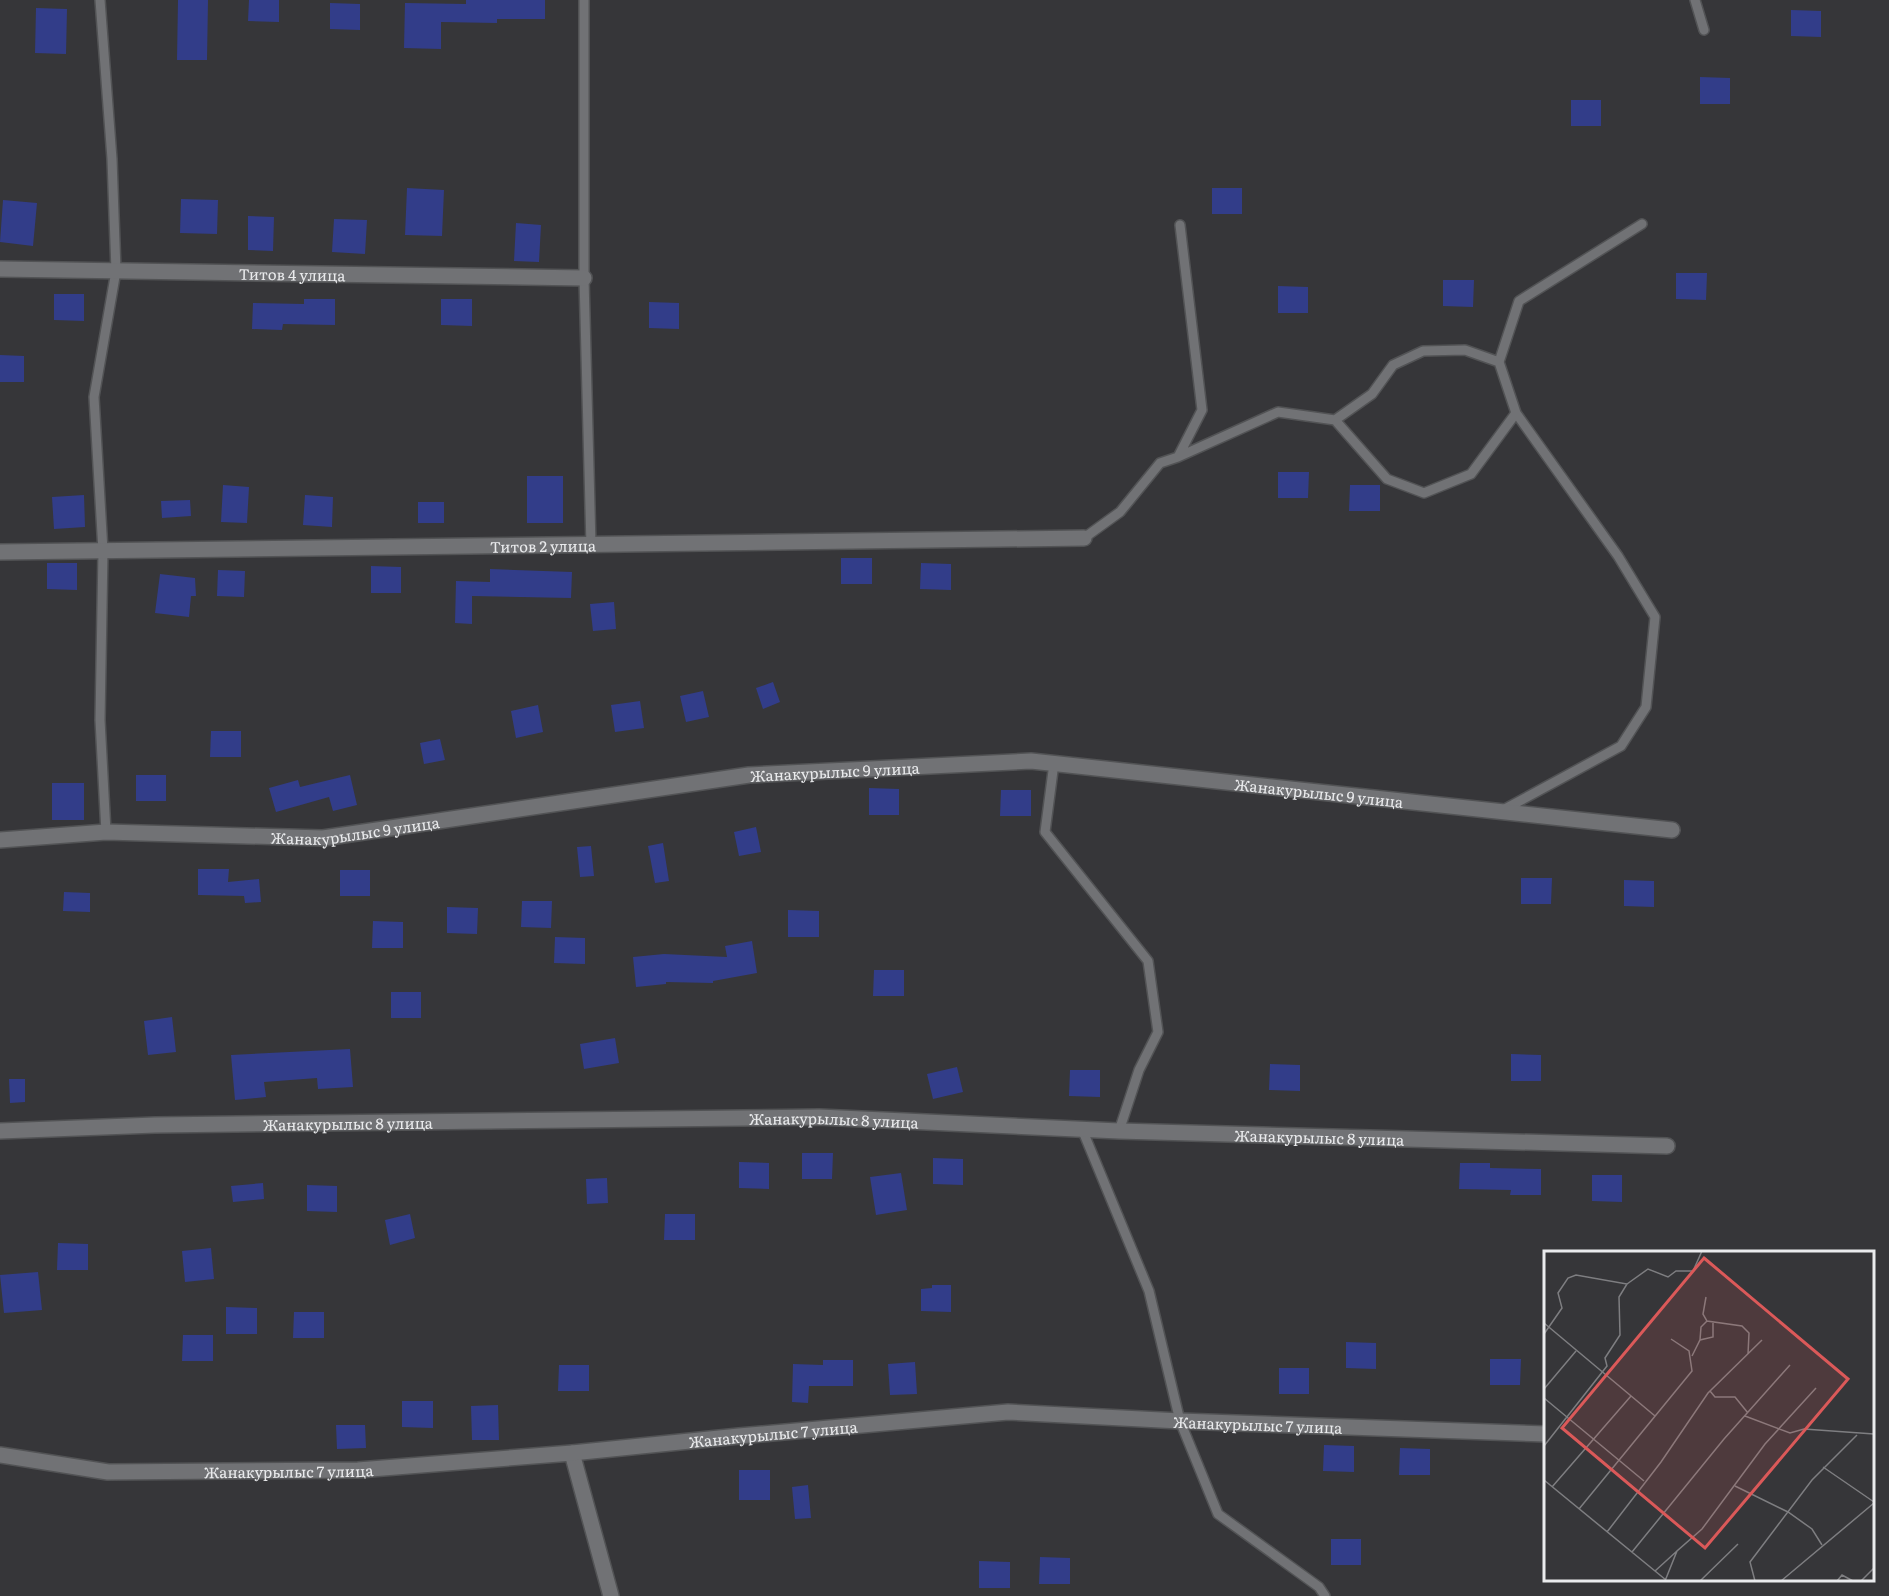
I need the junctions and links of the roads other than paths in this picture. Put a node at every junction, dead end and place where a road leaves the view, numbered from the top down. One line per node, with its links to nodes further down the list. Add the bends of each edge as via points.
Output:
1 (100, 0): 8 (lane)
2 (584, 0): 9 (lane)
3 (1695, 0): 4 (lane)
4 (1704, 30)
5 (1641, 224): 10 (lane, via 1519,301)
6 (1180, 225): 13 (lane, via 1202,410)
7 (0, 269): 8 (street, Титов 4 улица)
8 (116, 271): 9 (street, Титов 4 улица); 16 (lane, via 94,397)
9 (584, 278): 15 (lane)
10 (1499, 362): 11 (lane); 12 (lane, via 1465,350 1423,351 1393,365 1372,394)
11 (1516, 413): 12 (lane, via 1471,474 1424,493 1388,479); 19 (lane, via 1618,556 1655,617 1646,707 1621,746)
12 (1335, 420): 13 (lane, via 1278,412)
13 (1178, 457): 14 (lane, via 1160,463 1120,512)
14 (1084, 538): 15 (street, Титов 2 улица)
15 (591, 546): 16 (street, Титов 2 улица)
16 (103, 550): 17 (street, Титов 2 улица); 21 (lane, via 100,720)
17 (0, 552)
18 (1054, 763): 19 (street, Жанакурылыс 9 улица); 21 (street, Жанакурылыс 9 улица, via 749,775 323,838); 25 (lane, via 1045,832 1148,961 1158,1032 1139,1070)
19 (1501, 811): 20 (street, Жанакурылыс 9 улица)
20 (1672, 830)
21 (106, 832): 22 (street, Жанакурылыс 9 улица)
22 (0, 840)
23 (1082, 1129): 24 (street, Жанакурылыс 8 улица, via 819,1117 154,1125); 25 (street, Жанакурылыс 8 улица); 27 (lane, via 1149,1291)
24 (0, 1131)
25 (1119, 1131): 26 (street, Жанакурылыс 8 улица)
26 (1667, 1146)
27 (1180, 1421): 28 (street, Жанакурылыс 7 улица); 29 (street, Жанакурылыс 7 улица, via 1008,1412); 32 (lane, via 1218,1514)
28 (1544, 1434)
29 (572, 1453): 30 (street, Жанакурылыс 7 улица, via 358,1470 120,1472); 31 (street)
30 (0, 1455)
31 (611, 1596)
32 (1325, 1596)

